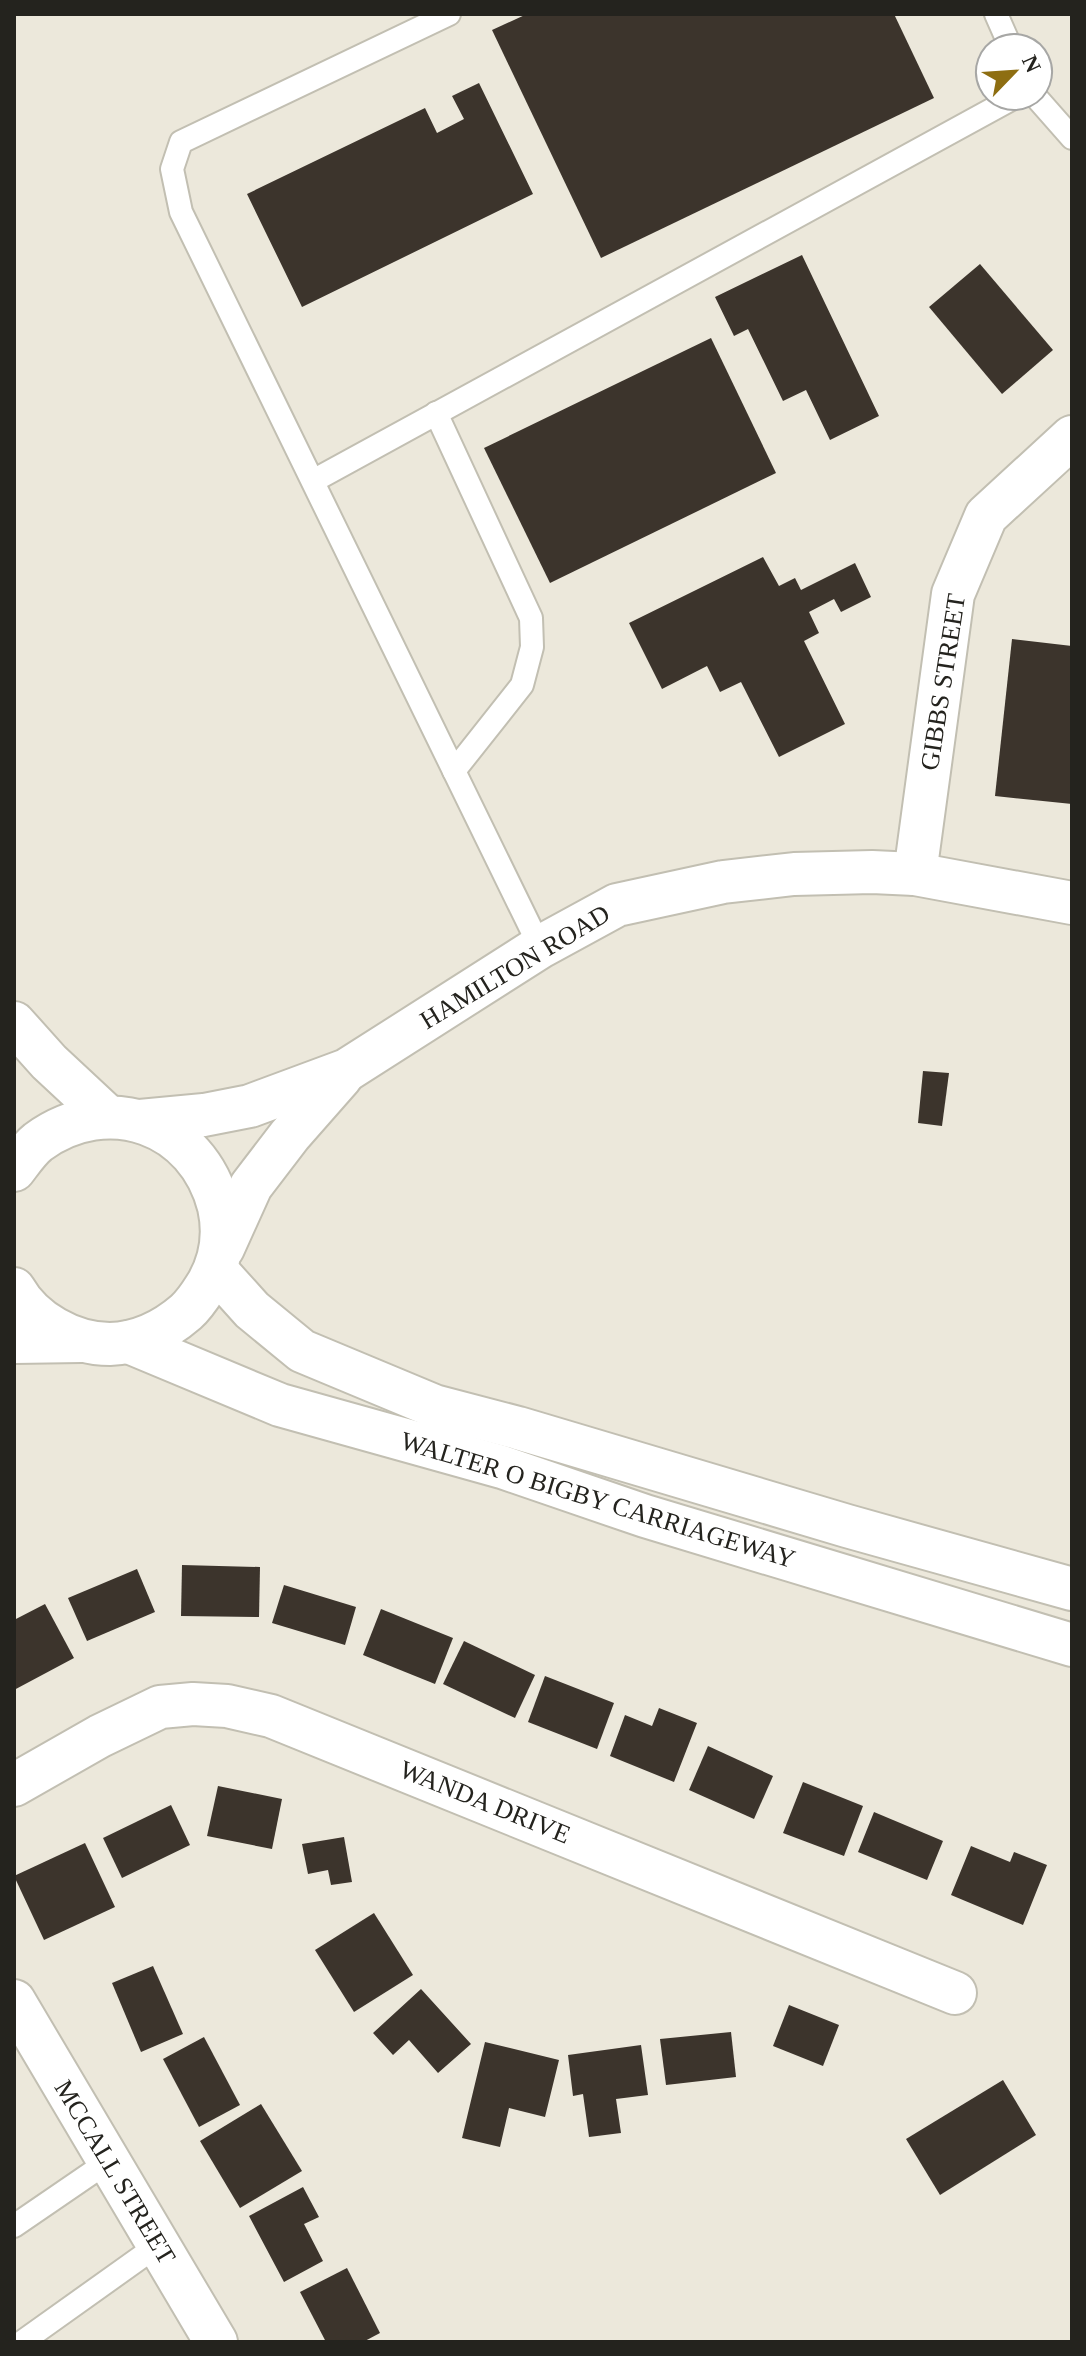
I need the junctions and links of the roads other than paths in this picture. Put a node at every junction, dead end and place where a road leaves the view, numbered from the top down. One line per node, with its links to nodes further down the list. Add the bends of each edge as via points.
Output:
1 (449, 14): 7 (lane, via 181,142 172,169 181,212)
2 (988, 112): 5 (lane)
3 (1049, 112): 4 (lane)
4 (1072, 138)
5 (436, 413): 7 (lane); 8 (lane, via 531,618 532,647 522,685)
6 (1072, 437): 9 (street, GIBBS STREET, via 986,516 953,594)
7 (313, 481): 8 (lane)
8 (454, 771): 11 (lane)
9 (915, 874): 10 (street, HAMILTON ROAD); 11 (street, HAMILTON ROAD, via 794,874 723,882 617,905)
10 (1072, 903)
11 (540, 947): 13 (street, HAMILTON ROAD)
12 (14, 1023): 14 (street, via 49,1062)
13 (347, 1070): 14 (street, HAMILTON ROAD, via 250,1106 204,1115); 16 (street, HAMILTON ROAD, via 251,1186)
14 (124, 1119): 15 (street, via 70,1124 36,1143); 16 (street, via 171,1135 196,1157 214,1187 222,1219)
15 (14, 1170)
16 (218, 1261): 20 (street, WALTER O BIGBY CARRIAGEWAY, via 196,1303 166,1329); 21 (street, WALTER O BIGBY CARRIAGEWAY, via 252,1310 302,1351 434,1406)
17 (14, 1289): 18 (street, WALTER O BIGBY CARRIAGEWAY, via 50,1327)
18 (86, 1341): 19 (street); 20 (street, WALTER O BIGBY CARRIAGEWAY)
19 (14, 1342)
20 (129, 1342): 22 (street, WALTER O BIGBY CARRIAGEWAY, via 280,1405 502,1467 645,1516)
21 (1072, 1589)
22 (1072, 1645)
23 (14, 1785): 24 (street, WANDA DRIVE, via 160,1707 227,1706 311,1731)
24 (955, 1993)
25 (14, 2001): 26 (street, MCCALL STREET)
26 (109, 2161): 27 (lane); 28 (street, MCCALL STREET)
27 (14, 2226)
28 (158, 2245): 29 (street, MCCALL STREET); 30 (lane)
29 (197, 2335)
30 (22, 2342)

